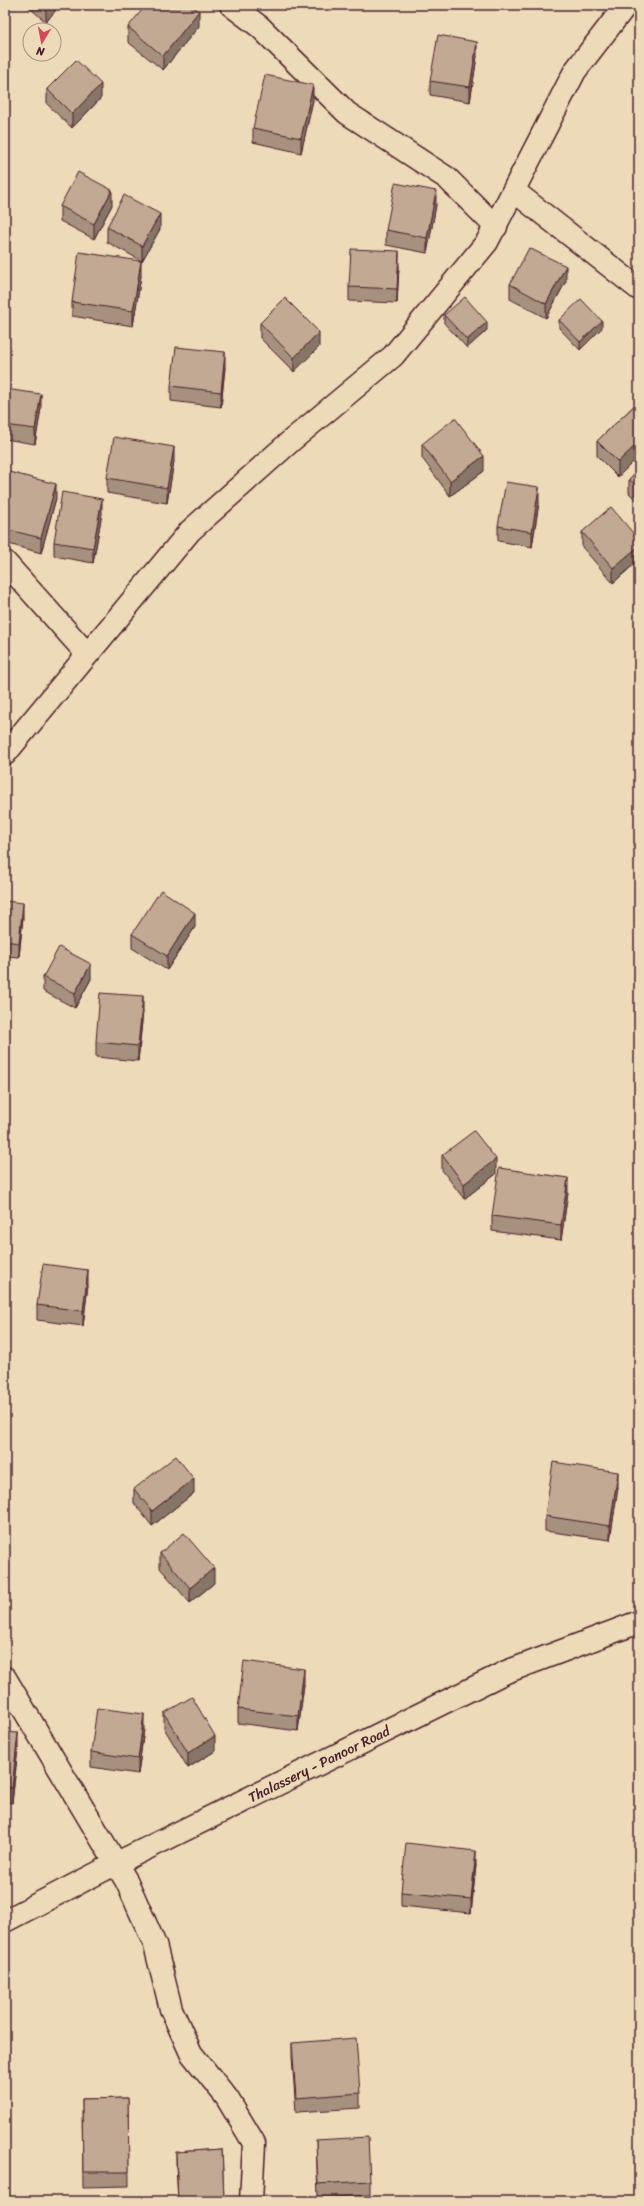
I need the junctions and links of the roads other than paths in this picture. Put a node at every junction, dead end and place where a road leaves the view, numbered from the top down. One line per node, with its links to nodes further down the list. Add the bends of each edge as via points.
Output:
1 (230, 5): 4 (street, via 260,27 347,113 447,178)
2 (626, 5): 3 (street, via 575,71)
3 (514, 191): 4 (street); 5 (street)
4 (496, 227): 7 (street, via 487,242 393,356 292,440 190,531)
5 (639, 289)
6 (5, 562): 7 (street)
7 (87, 654): 8 (street)
8 (5, 754)
9 (639, 1622): 11 (street, Thalassery - Panoor Road, via 506,1672)
10 (5, 1678): 11 (street)
11 (117, 1862): 12 (street, Thalassery - Panoor Road); 13 (street, via 155,1945 171,2009 191,2054 227,2098 254,2143)
12 (5, 1920)
13 (251, 2201)

